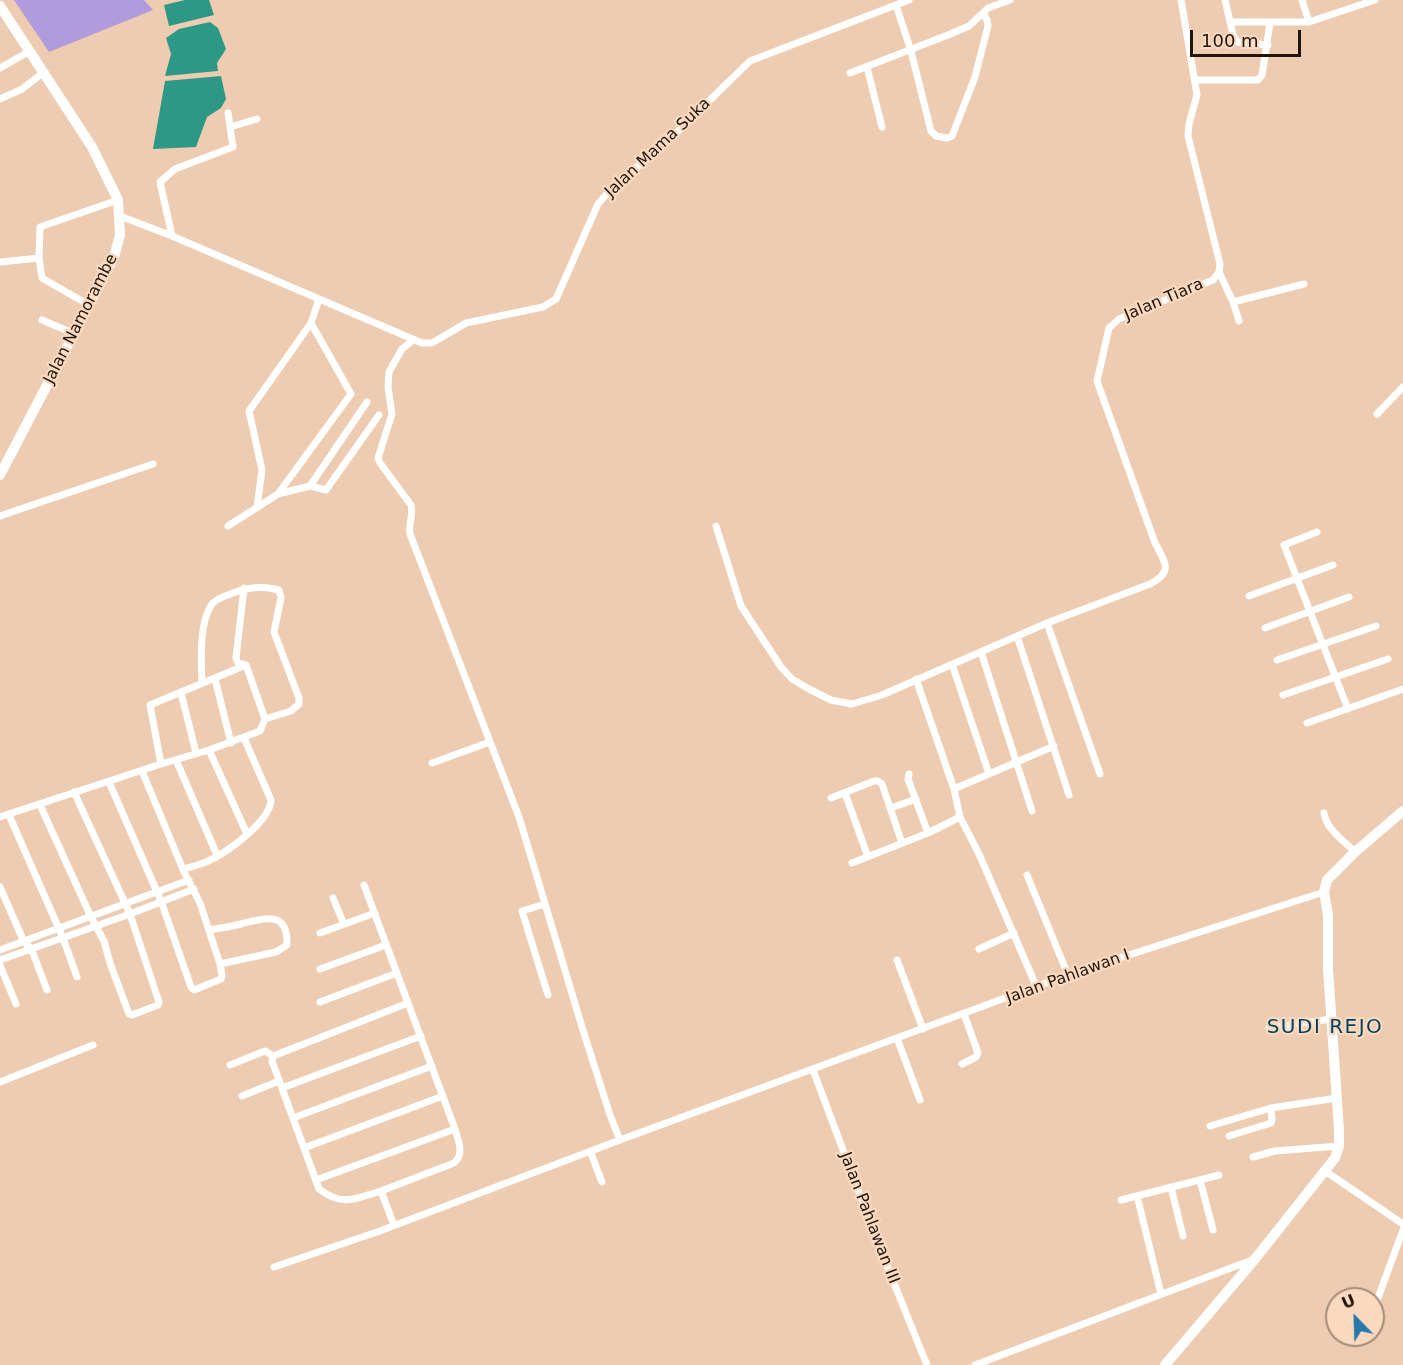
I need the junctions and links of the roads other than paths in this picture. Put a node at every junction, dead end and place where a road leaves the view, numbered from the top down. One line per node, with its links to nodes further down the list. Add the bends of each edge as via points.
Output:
1 (909, 0): 8 (street, Jalan Mama Suka)
2 (1010, 0): 11 (street)
3 (1180, 0): 22 (street, Jalan Tiara)
4 (1225, 0): 12 (street)
5 (1302, 0): 13 (street)
6 (1347, 0): 10 (street)
7 (1375, 0): 10 (street)
8 (896, 5): 17 (street); 42 (street, Jalan Mama Suka, via 750,61 598,204 556,299 543,307 466,323 432,344)
9 (0, 6): 16 (main road, Jalan Namorambe)
10 (1350, 8): 13 (street)
11 (983, 13): 17 (street, via 969,26); 17 (street, via 988,26 975,77 950,138 931,131)
12 (1230, 22): 14 (street); 15 (street, via 1237,42)
13 (1309, 22): 14 (street)
14 (1270, 23): 15 (street)
15 (1268, 45): 22 (street, via 1258,80)
16 (30, 51): 19 (street); 20 (main road, Jalan Namorambe)
17 (911, 51): 18 (street)
18 (867, 67): 21 (street); 27 (street)
19 (0, 68)
20 (44, 72): 23 (street); 28 (main road, Jalan Namorambe, via 92,147)
21 (850, 73)
22 (1196, 81): 33 (street, Jalan Tiara, via 1198,99 1188,136)
23 (0, 99)
24 (228, 113): 26 (street)
25 (257, 119): 26 (street)
26 (230, 127): 30 (street, via 233,147 176,169 160,182)
27 (882, 127)
28 (118, 200): 29 (main road, Jalan Namorambe); 31 (street, via 41,226)
29 (120, 216): 30 (street, Jalan Mama Suka); 37 (main road, Jalan Namorambe, via 119,243)
30 (172, 236): 35 (street, Jalan Mama Suka)
31 (39, 258): 32 (street); 37 (street, via 42,278)
32 (0, 261)
33 (1220, 272): 36 (street); 63 (street, Jalan Tiara, via 1213,280 1119,319 1109,328 1097,381 1165,563 1164,576)
34 (1304, 284): 36 (street)
35 (319, 299): 40 (street); 42 (street, Jalan Mama Suka)
36 (1233, 302): 39 (street)
37 (89, 305): 41 (main road, Jalan Namorambe)
38 (42, 320): 41 (street)
39 (1239, 321)
40 (311, 323): 51 (street, via 351,394); 52 (street, via 249,411 262,470)
41 (75, 334): 47 (main road, Jalan Namorambe)
42 (412, 340): 84 (street, via 389,372 392,414 378,458 411,505 408,528)
43 (1403, 387): 45 (street)
44 (368, 402): 50 (street)
45 (1377, 414)
46 (379, 415): 50 (street, via 326,490)
47 (3, 463): 49 (main road, Jalan Namorambe)
48 (153, 464): 53 (street)
49 (0, 475)
50 (310, 486): 51 (street)
51 (278, 494): 52 (street)
52 (257, 507): 54 (street)
53 (0, 516)
54 (228, 526)
55 (716, 526): 75 (street, via 741,606 792,679 831,700 852,704)
56 (1317, 532): 58 (street, via 1284,545)
57 (1333, 565): 58 (street)
58 (1297, 578): 60 (street); 62 (street)
59 (244, 588): 72 (street, via 236,658); 76 (street, via 219,599 208,613 202,645); 81 (street, via 261,587 281,593 274,632 299,698 298,706 291,711)
60 (1249, 596)
61 (1349, 597): 62 (street)
62 (1310, 611): 65 (street); 67 (street)
63 (1047, 623): 66 (street); 96 (street)
64 (1376, 626): 67 (street)
65 (1265, 628)
66 (1017, 636): 68 (street); 86 (street)
67 (1323, 644): 70 (street); 73 (street)
68 (981, 652): 71 (street); 90 (street)
69 (1388, 659): 73 (street)
70 (1277, 660)
71 (952, 664): 75 (street); 95 (street)
72 (246, 665): 74 (street); 81 (street)
73 (1336, 677): 79 (street); 80 (street)
74 (214, 679): 76 (street); 85 (street)
75 (916, 679): 98 (street)
76 (202, 683): 78 (street)
77 (1403, 689): 80 (street)
78 (181, 693): 88 (street); 92 (street, via 150,705)
79 (1283, 695)
80 (1348, 709): 82 (street)
81 (265, 719): 83 (street, via 260,731)
82 (1307, 723)
83 (244, 738): 85 (street); 113 (street, via 271,800 266,815)
84 (490, 742): 91 (street); 130 (street, via 519,817)
85 (231, 743): 87 (street)
86 (1054, 746): 90 (street); 101 (street)
87 (209, 750): 88 (street); 113 (street)
88 (196, 753): 89 (street)
89 (176, 760): 92 (street); 116 (street)
90 (1018, 761): 95 (street); 106 (street)
91 (432, 763)
92 (161, 764): 93 (street)
93 (142, 771): 97 (street); 119 (street)
94 (909, 774): 103 (street)
95 (988, 774): 98 (street)
96 (1100, 774)
97 (109, 783): 99 (street); 125 (street)
98 (954, 789): 111 (street)
99 (74, 792): 104 (street); 129 (street)
100 (845, 793): 102 (street); 105 (street, via 878,781); 117 (street)
101 (1069, 795)
102 (831, 798)
103 (916, 799): 105 (street); 112 (street)
104 (40, 805): 109 (street); 133 (street)
105 (891, 808): 114 (street)
106 (1032, 811)
107 (1403, 811): 115 (main road)
108 (1324, 813): 115 (street, via 1326,822)
109 (9, 815): 110 (street); 136 (street)
110 (0, 817)
111 (960, 817): 112 (street); 139 (street)
112 (928, 833): 114 (street)
113 (247, 834): 116 (street)
114 (902, 843): 117 (street)
115 (1355, 852): 126 (main road, via 1327,880)
116 (217, 855): 119 (street)
117 (868, 856): 118 (street)
118 (852, 863)
119 (183, 869): 121 (street)
120 (1027, 875): 152 (street)
121 (189, 880): 124 (street); 125 (street)
122 (364, 885): 131 (street)
123 (0, 887): 141 (street)
124 (194, 889): 128 (street); 137 (street)
125 (158, 892): 128 (street); 129 (street)
126 (1324, 892): 152 (street, Jalan Pahlawan I); 161 (main road)
127 (333, 898): 134 (street)
128 (161, 901): 132 (street); 148 (street, via 191,987 194,990 221,979)
129 (126, 904): 132 (street); 133 (street)
130 (545, 904): 156 (street, via 522,911); 183 (street)
131 (375, 913): 134 (street); 142 (street)
132 (130, 914): 135 (street); 135 (street, via 159,1002 132,1015)
133 (91, 917): 135 (street); 136 (street)
134 (344, 924): 138 (street)
135 (97, 925): 140 (street)
136 (59, 929): 140 (street); 141 (street)
137 (209, 930): 148 (street); 148 (street, via 274,918 282,924 287,937 287,945 276,951)
138 (320, 933)
139 (1014, 933): 144 (street); 154 (street)
140 (63, 938): 143 (street); 153 (street)
141 (24, 942): 143 (street); 145 (street)
142 (386, 945): 150 (street); 151 (street)
143 (31, 948): 146 (street); 155 (street)
144 (979, 949)
145 (0, 950)
146 (0, 960)
147 (897, 960): 163 (street)
148 (220, 964)
149 (0, 965): 159 (street)
150 (320, 969)
151 (397, 973): 157 (street); 158 (street)
152 (1068, 975): 154 (street, Jalan Pahlawan I)
153 (77, 977)
154 (1037, 987): 160 (street, Jalan Pahlawan I)
155 (47, 990)
156 (548, 995)
157 (320, 1002)
158 (408, 1003): 164 (street); 167 (street)
159 (16, 1004)
160 (964, 1014): 163 (street, Jalan Pahlawan I); 168 (street, via 978,1053)
161 (1331, 1019): 162 (street); 176 (main road)
162 (1269, 1028)
163 (923, 1029): 165 (street, Jalan Pahlawan I)
164 (421, 1036): 170 (street); 173 (street)
165 (897, 1038): 171 (street, Jalan Pahlawan I); 177 (street)
166 (93, 1045): 172 (street)
167 (273, 1056): 169 (street, via 265,1051); 173 (street)
168 (962, 1064)
169 (231, 1065)
170 (432, 1066): 175 (street); 179 (street)
171 (813, 1070): 183 (street, Jalan Pahlawan I); 206 (street, Jalan Pahlawan III)
172 (0, 1082)
173 (280, 1085): 174 (street); 179 (street)
174 (242, 1096)
175 (443, 1096): 181 (street); 185 (street)
176 (1337, 1098): 178 (street); 184 (main road)
177 (920, 1100)
178 (1271, 1108): 180 (street); 182 (street, via 1271,1123)
179 (293, 1118): 185 (street)
180 (1210, 1126)
181 (455, 1128): 190 (street); 194 (street, via 460,1159)
182 (1229, 1136)
183 (620, 1140): 186 (street, Jalan Pahlawan I)
184 (1339, 1146): 187 (street, via 1275,1151); 188 (main road)
185 (304, 1148): 190 (street)
186 (590, 1151): 192 (street); 198 (street, Jalan Pahlawan I)
187 (1254, 1157)
188 (1325, 1171): 197 (street); 202 (main road)
189 (1219, 1175): 191 (street)
190 (316, 1180): 194 (street, via 319,1189 346,1202)
191 (1200, 1180): 193 (street); 199 (street)
192 (602, 1182)
193 (1171, 1187): 195 (street); 201 (street)
194 (381, 1191): 198 (street)
195 (1137, 1196): 196 (street); 205 (street)
196 (1121, 1200)
197 (1403, 1224)
198 (394, 1225): 203 (street, Jalan Pahlawan I)
199 (1213, 1230)
200 (1403, 1230): 204 (street)
201 (1183, 1236)
202 (1255, 1259): 205 (street); 208 (main road)
203 (274, 1267)
204 (1382, 1287)
205 (1161, 1294): 207 (street)
206 (927, 1365)
207 (975, 1365)
208 (1165, 1365)

